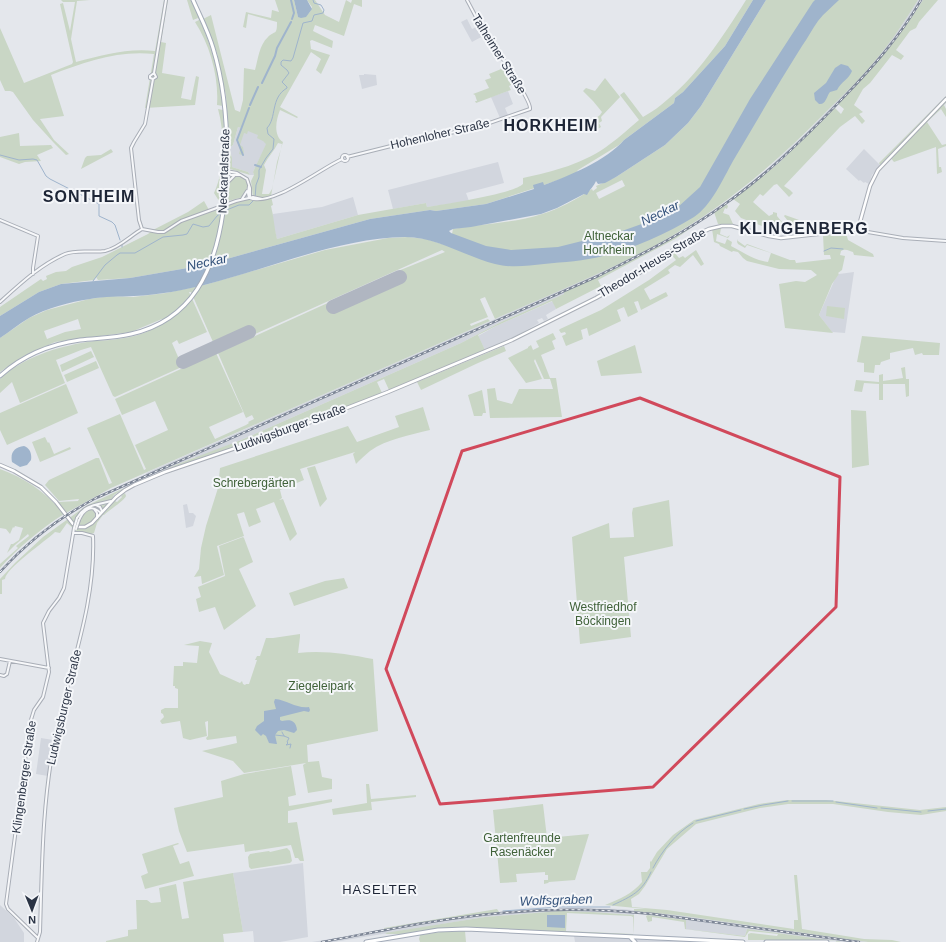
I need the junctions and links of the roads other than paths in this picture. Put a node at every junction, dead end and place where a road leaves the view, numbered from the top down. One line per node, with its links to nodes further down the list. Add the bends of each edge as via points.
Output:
1 (166, 0): 4 (street)
2 (192, 0): 8 (main road, Neckartalstraße, via 213,47 221,82 226,122)
3 (467, 0): 7 (street, Talheimer Straße)
4 (154, 73): 5 (street, via 156,77); 5 (street, via 150,76)
5 (153, 79): 17 (street, via 145,124 131,150)
6 (946, 99): 18 (main road, via 873,177)
7 (531, 108): 14 (street, Hohenloher Straße, via 471,129 347,157 345,161 342,159 273,197)
8 (226, 171): 9 (street); 10 (street, via 230,175); 12 (main road, Neckartalstraße)
9 (241, 174): 10 (street); 11 (street, via 247,178)
10 (235, 175): 12 (street)
11 (249, 184): 13 (street); 14 (street)
12 (226, 185): 23 (main road, Neckartalstraße, bridge, via 217,246 208,271 194,295 178,311 153,326 131,334 78,340 53,346 19,362)
13 (248, 190): 14 (street); 15 (street)
14 (251, 198): 15 (street)
15 (242, 199): 17 (street, via 181,221 164,232)
16 (0, 220): 20 (street, via 38,236)
17 (142, 229): 20 (street, via 111,249 67,254)
18 (856, 229): 19 (street, via 903,238); 22 (main road, Theodor-Heuss-Straße, via 781,238 732,226 709,229 692,237 635,276 596,298)
19 (946, 241)
20 (34, 274): 21 (street)
21 (0, 302)
22 (486, 352): 25 (main road, Ludwigsburger Straße, via 296,428 160,474 125,490)
23 (0, 376)
24 (0, 465): 29 (main road, Ludwigsburger Straße, via 34,482 49,493 72,524 85,527)
25 (112, 501): 26 (street); 28 (main road, Ludwigsburger Straße)
26 (95, 504): 28 (street); 30 (street, via 84,509)
27 (94, 508): 28 (street); 29 (street); 30 (street, via 86,510)
28 (102, 512): 29 (main road, Ludwigsburger Straße)
29 (97, 518)
30 (78, 519): 31 (street, Klingenberger Straße, bridge)
31 (75, 528): 32 (street, Klingenberger Straße); 33 (street, Ludwigsburger Straße)
32 (73, 534): 33 (street); 36 (street, Klingenberger Straße, via 64,588 43,625)
33 (82, 534): 39 (street, Ludwigsburger Straße, via 93,536 92,572 86,610 54,740 45,806)
34 (0, 659): 35 (street)
35 (10, 661): 36 (street); 37 (street, via 7,674)
36 (49, 668): 39 (street, Klingenberger Straße, via 43,697 34,710 30,723 6,902 8,909)
37 (1, 675)
38 (630, 937): 41 (main road, via 445,930); 42 (main road); 43 (main road)
39 (38, 938): 40 (street, Ludwigsburger Straße)
40 (37, 942)
41 (366, 942)
42 (635, 942)
43 (743, 942)
44 (766, 942): 45 (main road)
45 (827, 942)

